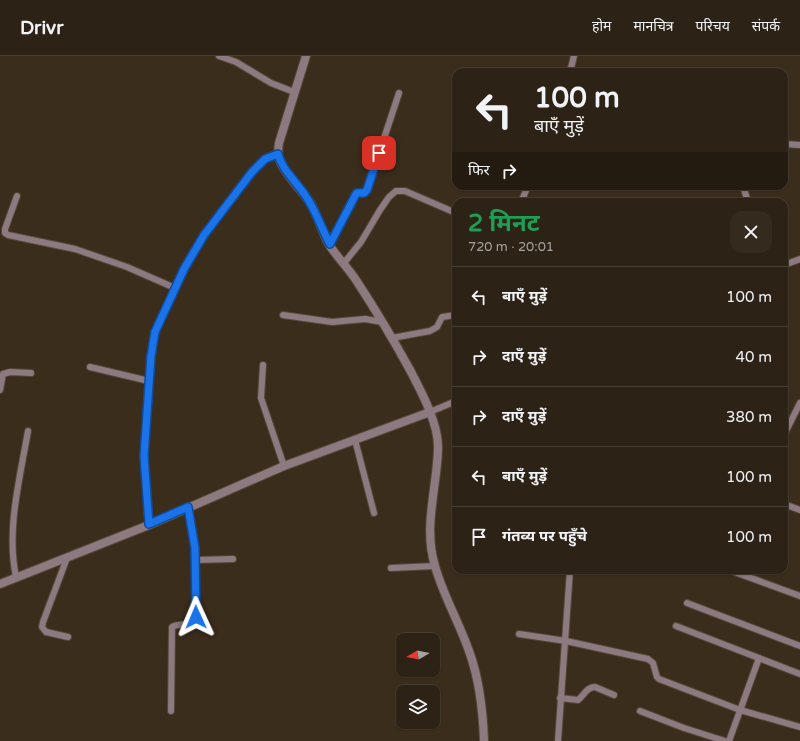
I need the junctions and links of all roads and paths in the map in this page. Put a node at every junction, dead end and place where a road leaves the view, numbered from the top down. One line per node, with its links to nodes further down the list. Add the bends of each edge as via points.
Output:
1 (219, 56): 5 (street)
2 (306, 56): 5 (street)
3 (574, 56): 4 (street)
4 (571, 68)
5 (294, 92): 9 (street)
6 (399, 93): 12 (street, via 367,190 356,194)
7 (788, 144): 8 (street)
8 (800, 145)
9 (278, 154): 12 (street, via 283,166 313,207); 16 (street, via 265,159 245,180 204,235)
10 (17, 196): 16 (street, via 5,229 8,235 75,249 127,267)
11 (452, 211): 14 (street, via 405,191 396,192 389,197 361,242)
12 (330, 244): 14 (street)
13 (800, 259): 15 (street)
14 (344, 263): 19 (street)
15 (788, 264)
16 (175, 288): 24 (street, via 155,332)
17 (283, 315): 19 (street, via 332,322 365,319)
18 (452, 316): 20 (street, via 442,317 437,327 430,331)
19 (382, 322): 20 (street)
20 (392, 338): 28 (street)
21 (263, 365): 32 (street, via 261,398)
22 (90, 367): 24 (street)
23 (31, 373): 25 (street, via 4,374)
24 (149, 380): 37 (street, via 144,456)
25 (0, 390)
26 (452, 403): 28 (street)
27 (800, 403): 29 (street)
28 (430, 412): 31 (street); 41 (street, via 438,448 430,521)
29 (788, 427)
30 (28, 431): 45 (street, via 13,529)
31 (355, 440): 32 (street); 36 (street)
32 (284, 466): 34 (street)
33 (788, 506): 35 (street)
34 (188, 507): 37 (street); 39 (street)
35 (800, 510)
36 (374, 513)
37 (149, 524): 38 (street)
38 (67, 558): 45 (street); 51 (street, via 42,627 46,632)
39 (196, 560): 40 (street); 59 (street, via 195,622 172,628)
40 (233, 560)
41 (434, 566): 42 (street); 62 (street, via 470,653)
42 (391, 568)
43 (570, 574): 52 (street)
44 (740, 574): 47 (street)
45 (16, 577): 46 (street)
46 (0, 584)
47 (800, 596)
48 (687, 603): 53 (street)
49 (676, 626): 54 (street)
50 (519, 634): 52 (street)
51 (68, 637)
52 (566, 641): 57 (street); 58 (street, via 648,659 653,663 659,679)
53 (800, 646)
54 (759, 658): 55 (street); 58 (street)
55 (800, 674)
56 (614, 695): 57 (street, via 591,687 578,700)
57 (560, 698): 63 (street)
58 (740, 710): 61 (street); 65 (street)
59 (171, 711)
60 (640, 711): 64 (street)
61 (800, 727)
62 (484, 741)
63 (558, 741)
64 (725, 741)
65 (729, 741)

